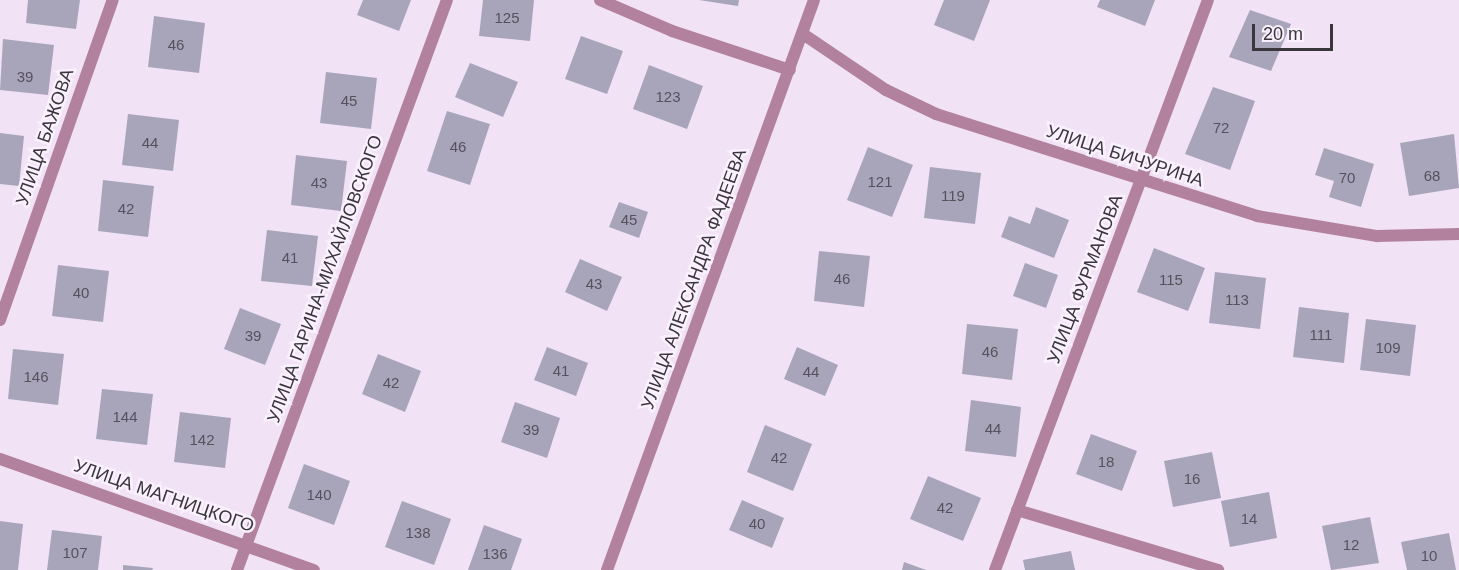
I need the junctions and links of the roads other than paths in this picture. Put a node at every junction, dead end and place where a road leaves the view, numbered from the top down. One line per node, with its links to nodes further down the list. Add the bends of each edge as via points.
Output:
1 (113, 0): 10 (street, УЛИЦА БАЖОВА)
2 (447, 0): 13 (street, УЛИЦА ГАРИНА-МИХАЙЛОВСКОГО)
3 (600, 0): 7 (street, via 672,31)
4 (814, 0): 6 (street, УЛИЦА АЛЕКСАНДРА ФАДЕЕВА)
5 (1208, 0): 8 (street, УЛИЦА ФУРМАНОВА)
6 (803, 34): 7 (street, УЛИЦА АЛЕКСАНДРА ФАДЕЕВА); 8 (street, УЛИЦА БИЧУРИНА, via 886,90 936,114)
7 (790, 70): 16 (street, УЛИЦА АЛЕКСАНДРА ФАДЕЕВА)
8 (1141, 181): 9 (street, УЛИЦА БИЧУРИНА, via 1257,216 1344,231 1377,236); 12 (street, УЛИЦА ФУРМАНОВА)
9 (1459, 234)
10 (0, 320)
11 (0, 459): 13 (street, УЛИЦА МАГНИЦКОГО)
12 (1017, 510): 17 (street, УЛИЦА ФУРМАНОВА); 18 (street)
13 (247, 542): 14 (street, УЛИЦА ГАРИНА-МИХАЙЛОВСКОГО); 15 (street, УЛИЦА МАГНИЦКОГО)
14 (237, 570)
15 (314, 570)
16 (607, 570)
17 (995, 570)
18 (1218, 570)

